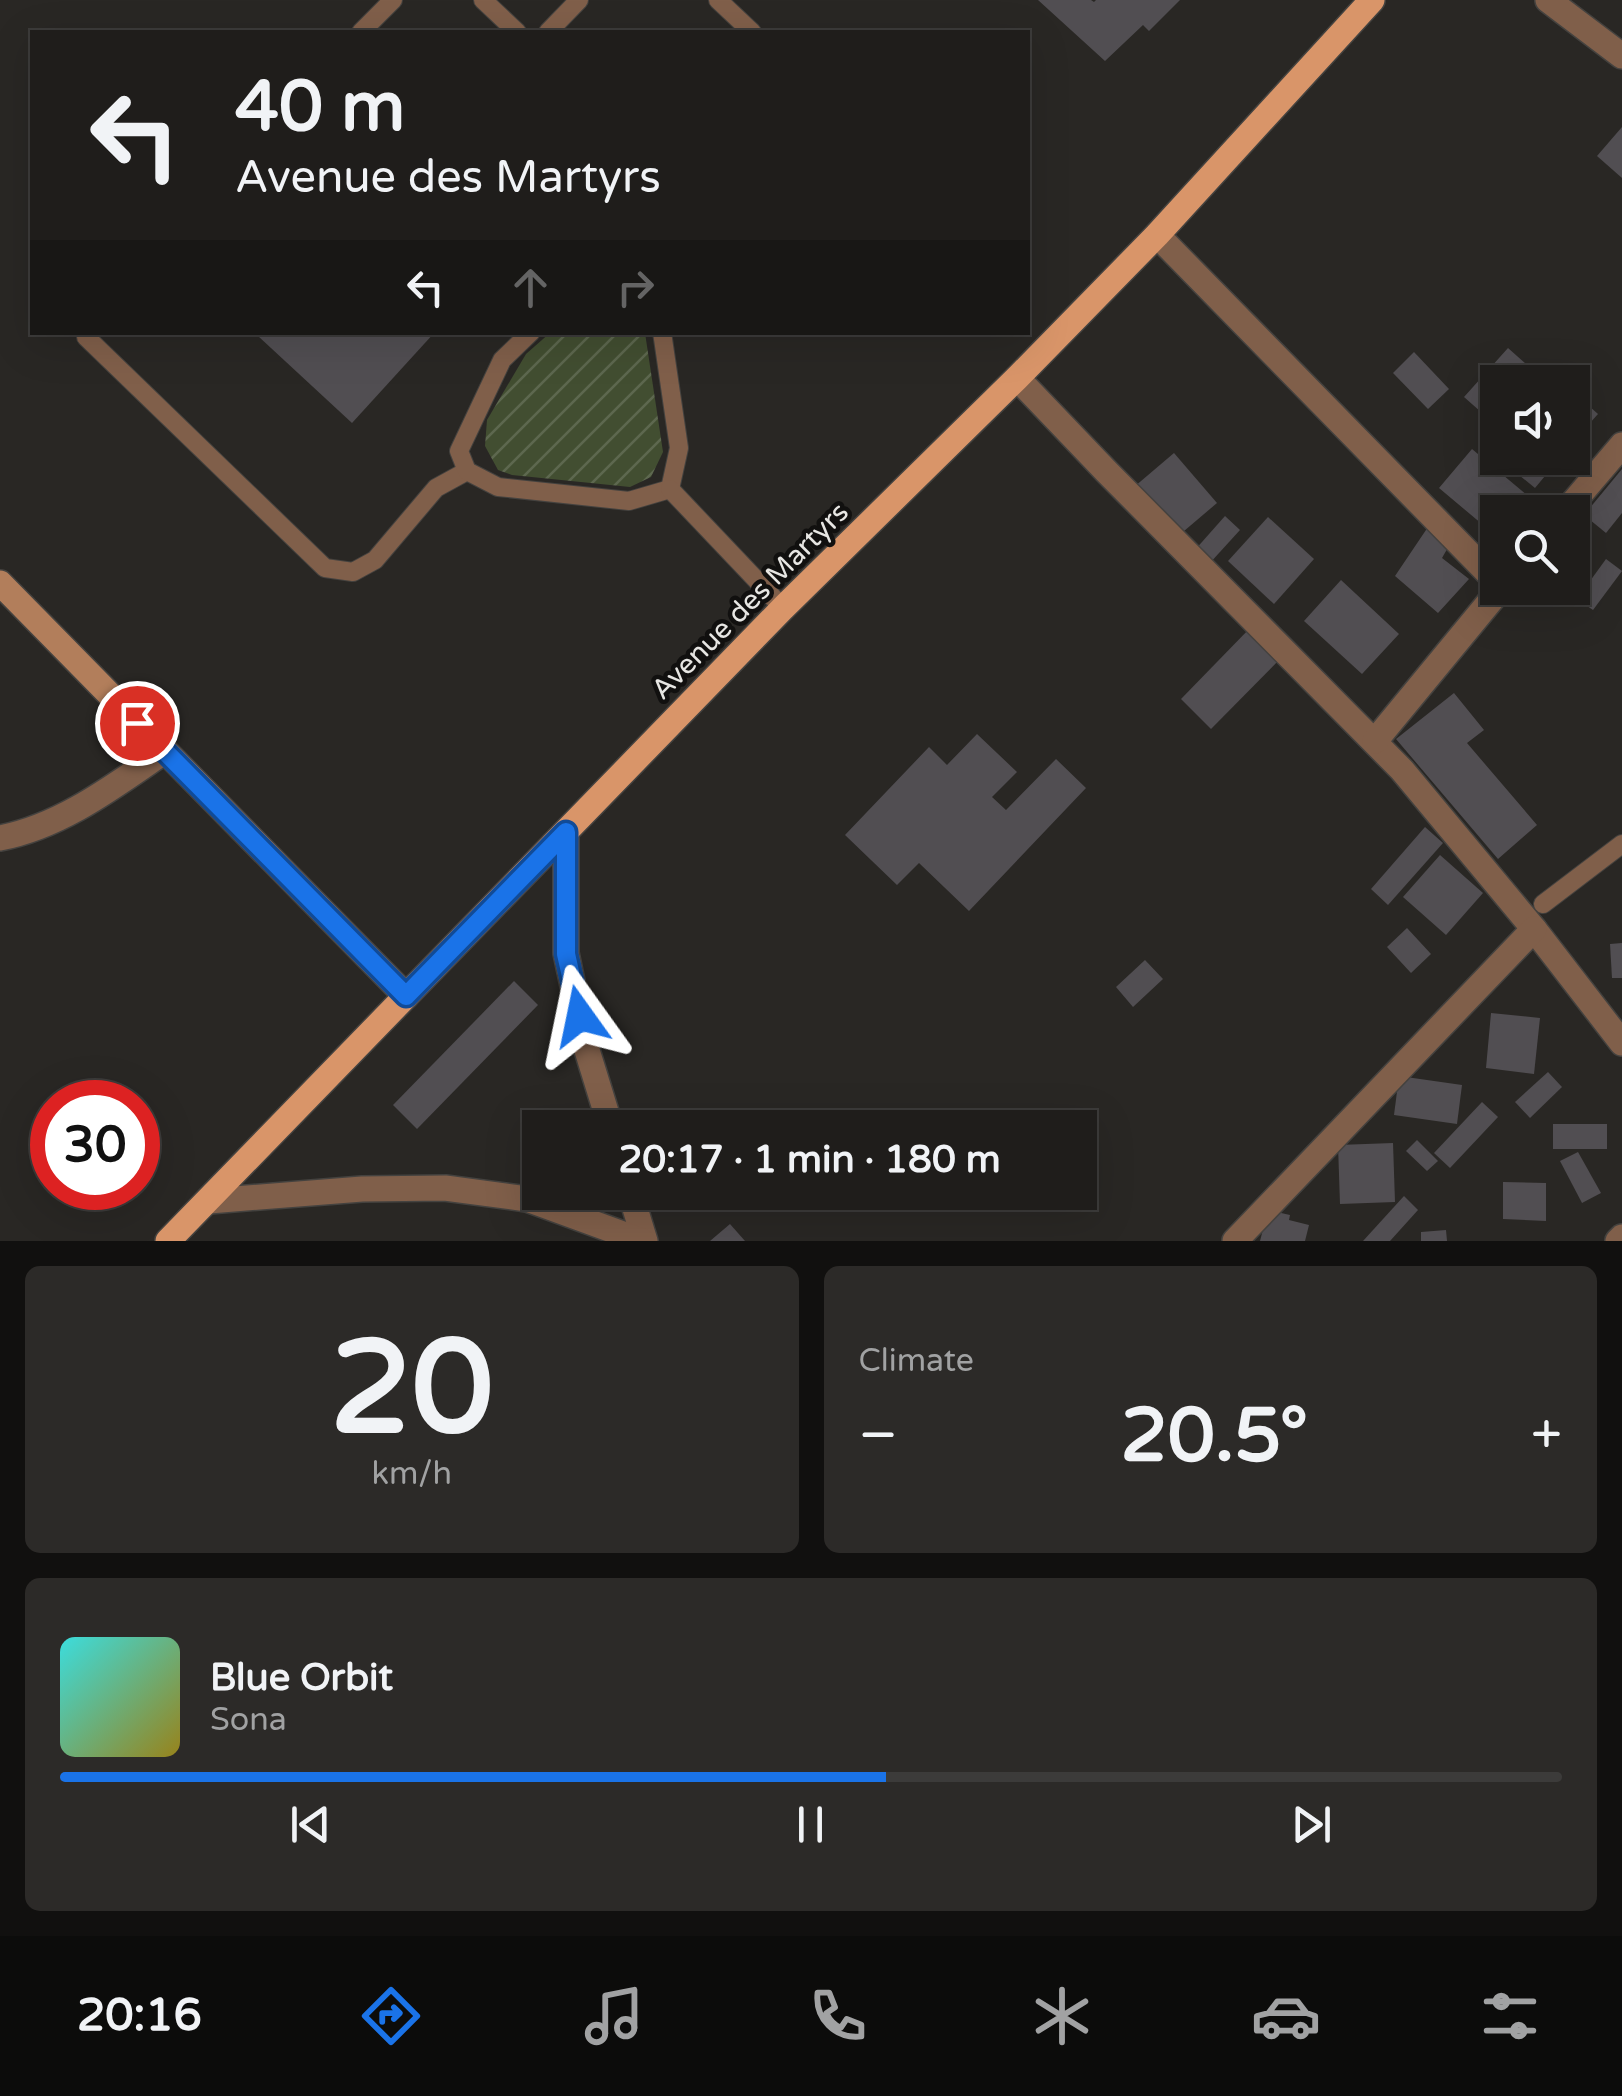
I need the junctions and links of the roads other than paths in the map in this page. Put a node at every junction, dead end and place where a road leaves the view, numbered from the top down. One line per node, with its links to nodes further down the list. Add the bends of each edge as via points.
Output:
1 (393, 0): 7 (lane)
2 (483, 0): 8 (lane)
3 (579, 0): 9 (lane)
4 (718, 0): 10 (lane)
5 (1372, 0): 12 (main road, Avenue des Martyrs)
6 (1548, 0): 11 (street)
7 (370, 30)
8 (515, 30)
9 (550, 30)
10 (750, 30)
11 (1622, 56)
12 (1157, 235): 16 (main road, Avenue des Martyrs); 21 (street)
13 (86, 335): 18 (lane, via 324,568 352,572 375,560 436,488)
14 (528, 335): 18 (lane, via 502,360 459,450)
15 (662, 335): 19 (lane, via 678,448)
16 (1017, 378): 24 (main road, Avenue des Martyrs); 25 (street)
17 (1622, 445): 20 (street)
18 (467, 472): 19 (lane, via 498,487 628,501)
19 (670, 489): 24 (lane)
20 (1579, 495)
21 (1480, 566)
22 (0, 583): 26 (street)
23 (1483, 605): 25 (street)
24 (783, 608): 27 (main road, Avenue des Martyrs)
25 (1375, 741): 31 (street)
26 (165, 751): 28 (street, via 98,798 26,833); 32 (street)
27 (566, 832): 32 (main road, Avenue des Martyrs); 34 (street, via 566,954)
28 (0, 838)
29 (1622, 844): 30 (lane)
30 (1543, 904)
31 (1534, 929): 33 (street); 39 (street)
32 (406, 996): 35 (main road, Avenue des Martyrs)
33 (1622, 1043)
34 (605, 1110)
35 (209, 1200): 37 (main road, Avenue des Martyrs); 38 (street, via 446,1188 527,1199)
36 (635, 1210): 38 (street)
37 (168, 1241)
38 (643, 1241)
39 (1235, 1241)

